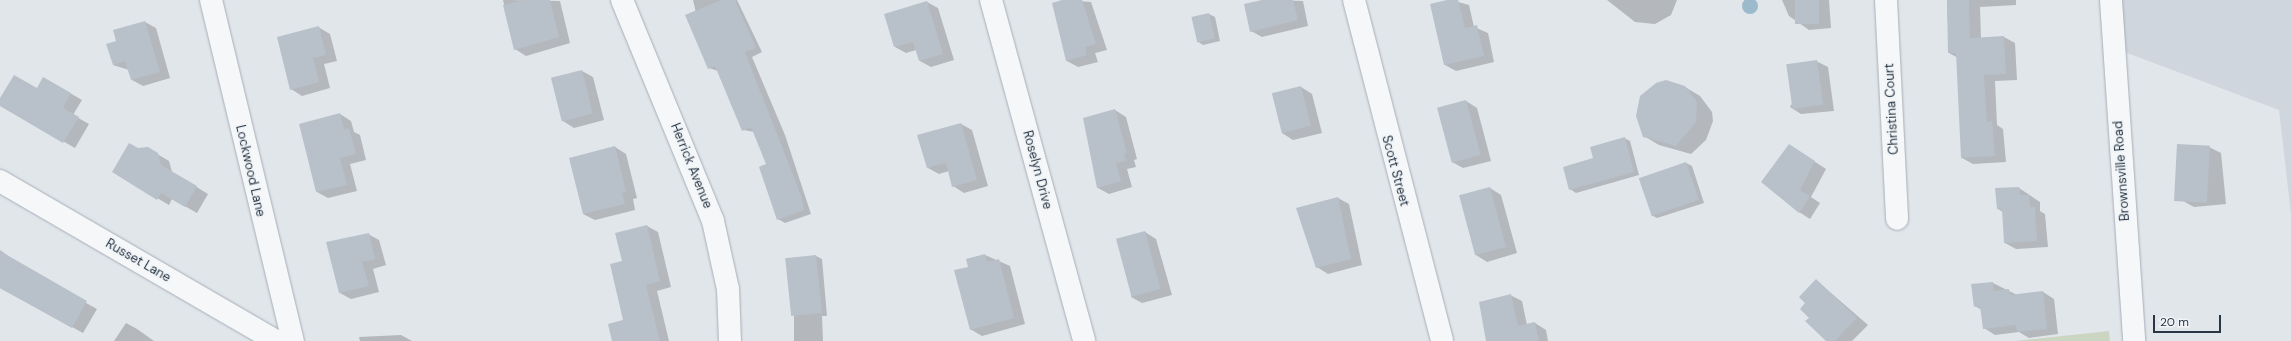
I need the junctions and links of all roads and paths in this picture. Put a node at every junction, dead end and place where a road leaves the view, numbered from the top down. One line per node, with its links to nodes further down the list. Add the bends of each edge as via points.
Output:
1 (211, 0): 10 (street, Lockwood Lane, via 257,204)
2 (622, 0): 11 (street, Herrick Avenue, via 710,214 728,289)
3 (990, 0): 12 (street, Roselyn Drive)
4 (1354, 0): 13 (street, Scott Street)
5 (1886, 0): 8 (street, Christina Court)
6 (2111, 0): 14 (street, Brownsville Road)
7 (0, 181): 9 (street, Russet Lane)
8 (1898, 219)
9 (276, 341)
10 (293, 341)
11 (730, 341)
12 (1084, 341)
13 (1442, 341)
14 (2134, 341)

